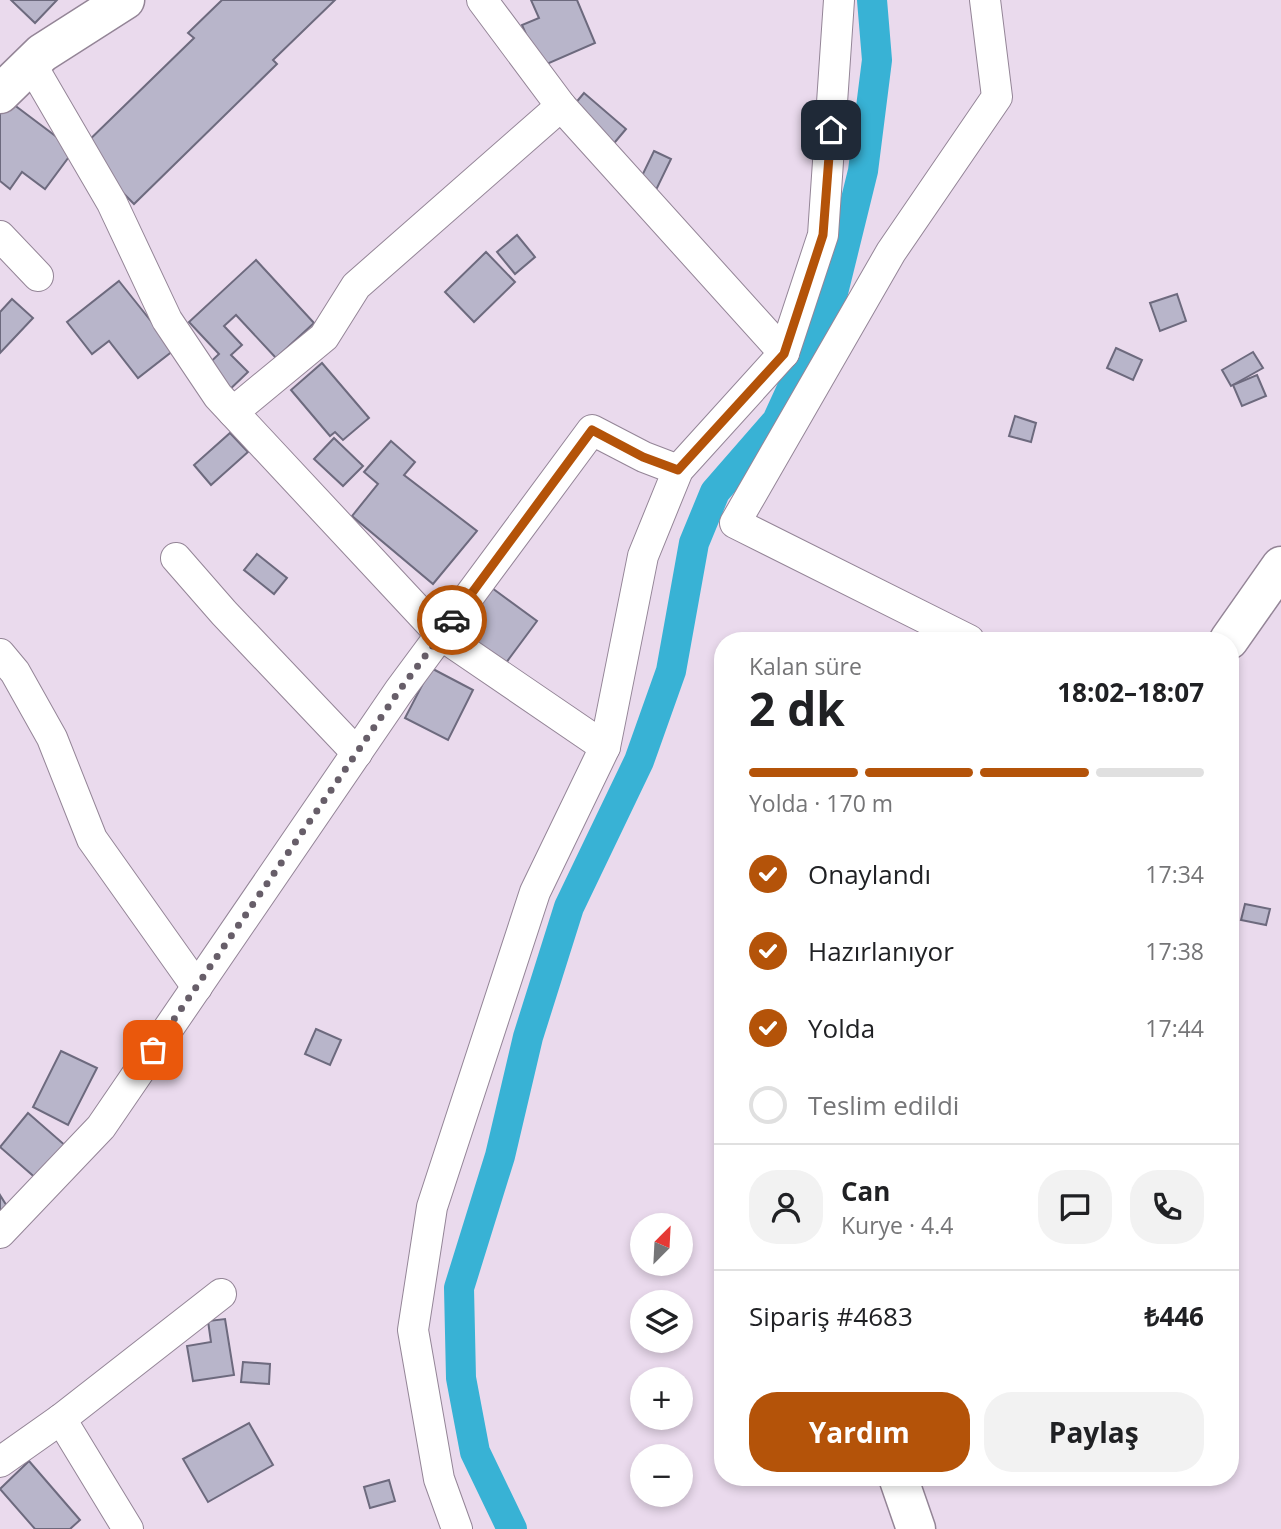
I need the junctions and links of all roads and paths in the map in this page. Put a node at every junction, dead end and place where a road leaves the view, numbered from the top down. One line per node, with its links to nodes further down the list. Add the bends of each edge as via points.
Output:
1 (482, 0): 7 (street)
2 (839, 0): 10 (street, via 823,235)
3 (985, 0): 15 (street, via 997,97 891,252 735,523)
4 (123, 1): 5 (main road)
5 (31, 64): 6 (main road); 11 (street, via 112,203 167,320)
6 (0, 94)
7 (561, 106): 10 (street); 11 (street, via 356,286 324,337)
8 (0, 236): 9 (street)
9 (38, 276)
10 (784, 354): 12 (street)
11 (233, 412): 17 (street)
12 (678, 470): 17 (street, via 592,430); 19 (street, via 643,556)
13 (176, 558): 20 (street)
14 (1281, 566): 16 (main road)
15 (953, 632)
16 (1235, 632)
17 (441, 635): 19 (street); 20 (street)
18 (0, 654): 21 (street, via 52,738 92,839)
19 (605, 747): 28 (street, via 535,892 432,1207 413,1330 439,1479)
20 (357, 753): 21 (street)
21 (197, 987): 22 (street, via 101,1127)
22 (0, 1233)
23 (221, 1294): 24 (street)
24 (61, 1419): 25 (street); 27 (street)
25 (0, 1462)
26 (901, 1486): 29 (main road)
27 (128, 1529)
28 (457, 1529)
29 (916, 1529)

